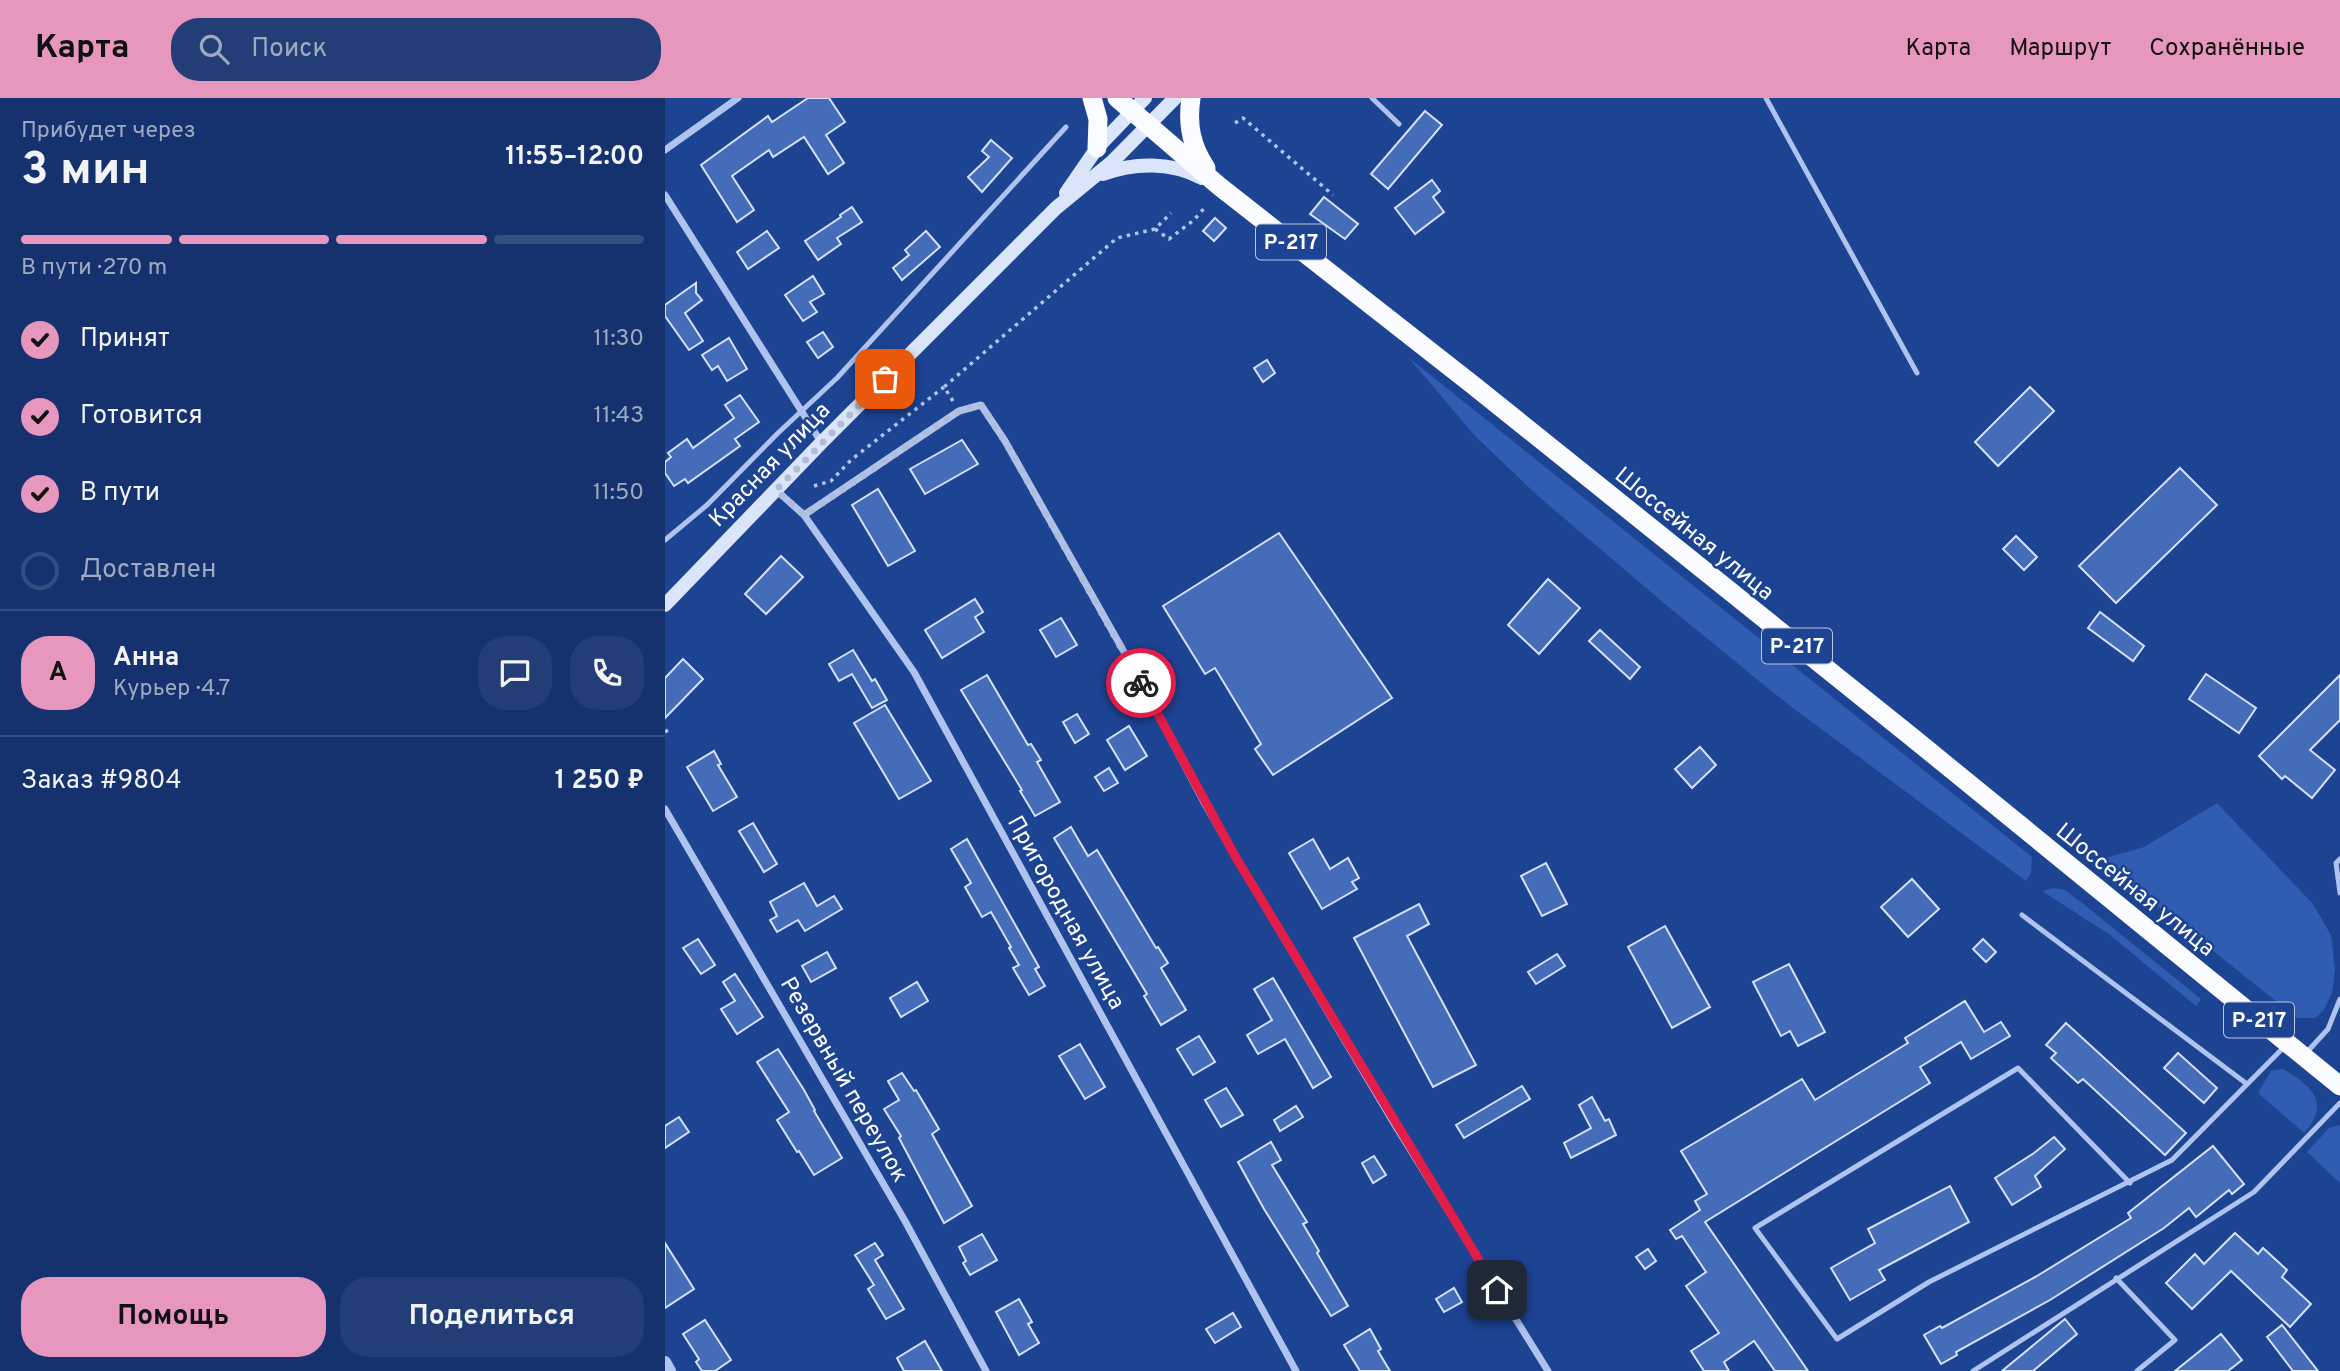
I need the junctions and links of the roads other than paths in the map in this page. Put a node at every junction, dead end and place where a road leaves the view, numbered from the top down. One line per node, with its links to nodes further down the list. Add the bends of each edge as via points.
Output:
1 (738, 98): 13 (street)
2 (1092, 98): 12 (highway, via 1098,119)
3 (1117, 98): 8 (highway, Шоссейная улица / Р-217)
4 (1175, 98): 10 (main road, Красная улица)
5 (1191, 98): 15 (highway, via 1191,138)
6 (1372, 98): 9 (lane)
7 (1766, 98): 18 (lane)
8 (1139, 104): 10 (highway, Шоссейная улица / Р-217); 12 (main road, Красная улица)
9 (1399, 124)
10 (1149, 125): 14 (main road, Красная улица); 15 (highway, Шоссейная улица / Р-217)
11 (1066, 127): 19 (lane, via 837,378)
12 (1097, 148): 17 (main road, Красная улица)
13 (665, 150)
14 (1092, 178): 15 (main road, via 1118,169 1167,166 1188,170); 17 (main road, Красная улица)
15 (1219, 186): 30 (highway, Шоссейная улица / Р-217)
16 (665, 195): 19 (street)
17 (1056, 208): 20 (main road, Красная улица)
18 (1917, 373)
19 (801, 410): 20 (street); 23 (lane, via 707,505)
20 (822, 442): 21 (main road, Красная улица)
21 (776, 490): 22 (street, Пригородная улица); 24 (main road, Красная улица)
22 (804, 515): 40 (street, Пригородная улица, via 914,672); 41 (street, via 959,411 981,405 1235,856)
23 (665, 540)
24 (665, 605)
25 (665, 809): 39 (street, Резервный переулок, via 905,1221)
26 (2340, 859): 27 (lane, via 2336,863)
27 (2340, 893)
28 (2022, 915): 32 (lane)
29 (2340, 999): 31 (lane, via 2329,1029)
30 (2288, 1042): 31 (highway, Шоссейная улица / Р-217); 32 (lane)
31 (2303, 1056): 33 (highway, Шоссейная улица / Р-217)
32 (2247, 1084): 35 (lane, via 2172,1160)
33 (2340, 1086)
34 (2340, 1103): 36 (lane, via 2254,1192)
35 (2130, 1182): 35 (lane, via 1929,1282 1837,1339 1755,1228 2018,1068)
36 (2116, 1278): 42 (lane); 43 (lane, via 2175,1340)
37 (665, 1362): 38 (street)
38 (670, 1371)
39 (986, 1371)
40 (1296, 1371)
41 (1548, 1371)
42 (1973, 1371)
43 (2137, 1371)

